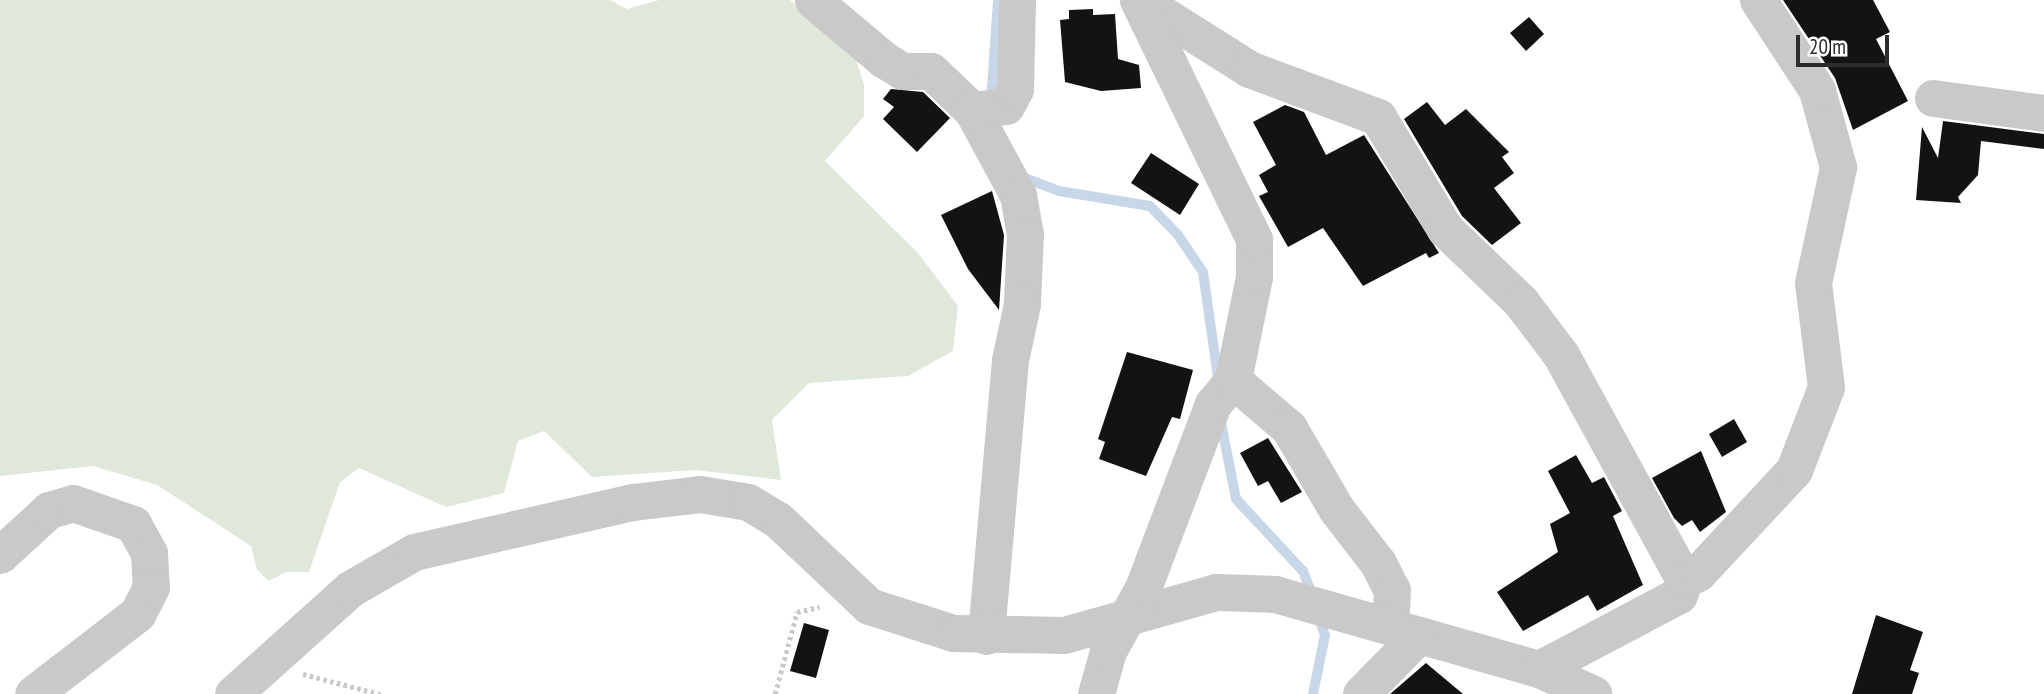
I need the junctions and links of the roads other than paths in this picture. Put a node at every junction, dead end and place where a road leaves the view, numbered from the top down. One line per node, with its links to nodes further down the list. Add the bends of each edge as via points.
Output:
1 (813, 0): 6 (street, via 902,71 931,71)
2 (1017, 0): 6 (street, via 1015,89 1006,106)
3 (1139, 0): 8 (street, via 1254,239 1254,277); 10 (street, via 1249,69 1378,117 1444,229 1495,284 1521,302 1561,355)
4 (1758, 0): 10 (street, via 1816,90 1838,167 1813,283 1826,387 1794,470 1698,573)
5 (1933, 98): 7 (street)
6 (972, 110): 13 (street, via 1018,195 1025,234)
7 (2044, 113)
8 (1233, 380): 11 (street, via 1213,404 1143,588); 12 (street, via 1289,428 1337,510 1378,563)
9 (0, 555): 15 (street, via 49,510 73,503 133,524 149,553 150,587 137,614)
10 (1684, 580): 14 (street, via 1665,607)
11 (1122, 620): 12 (street, via 1193,597 1246,592); 13 (street, via 1064,635); 17 (street)
12 (1405, 631): 14 (street); 18 (street)
13 (986, 636): 16 (street, via 900,620 839,582 778,520 748,502 700,494 633,502 414,552 350,589)
14 (1539, 669): 19 (street)
15 (33, 694)
16 (233, 694)
17 (1096, 694)
18 (1361, 694)
19 (1593, 694)

